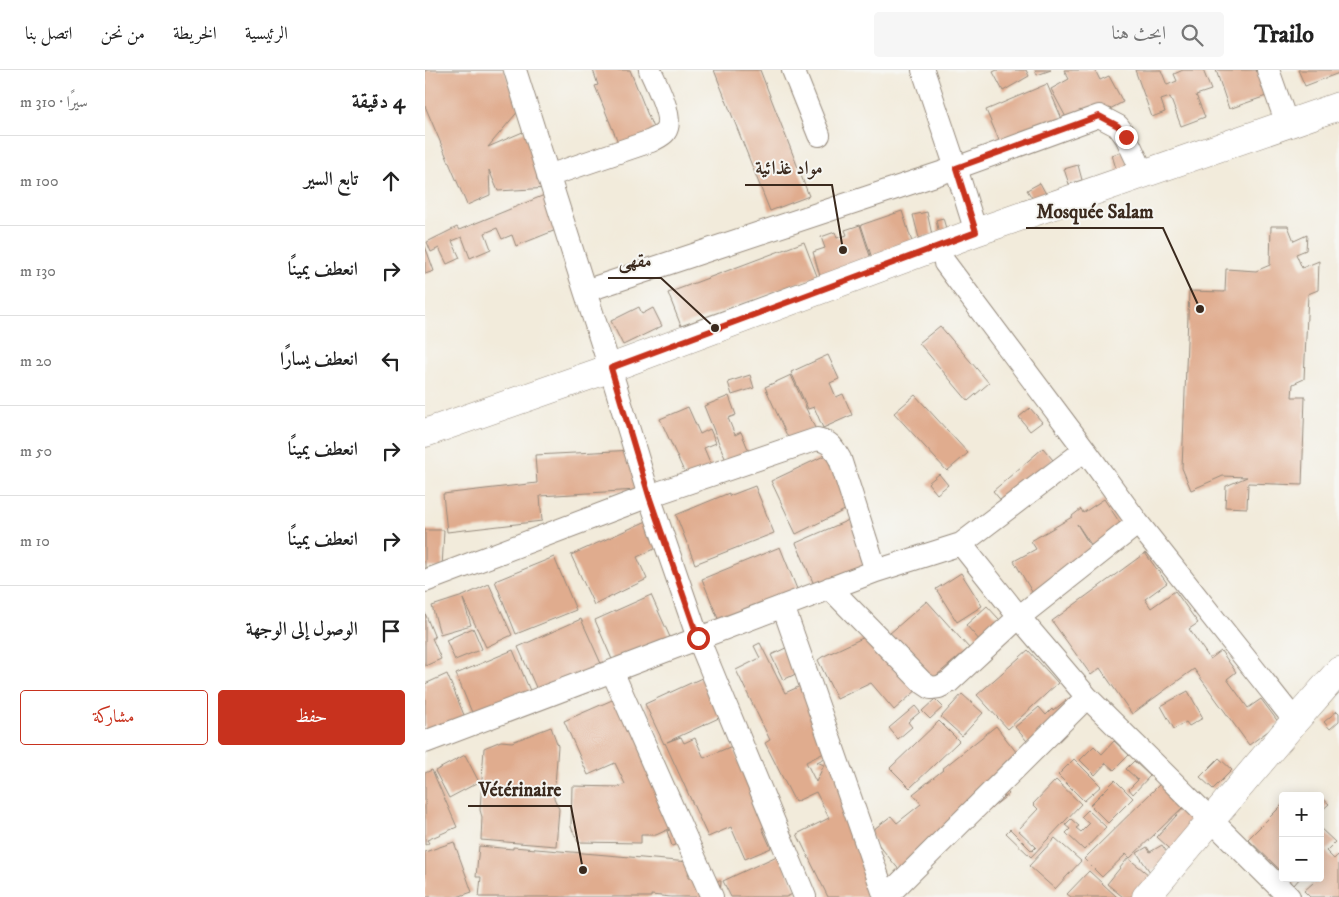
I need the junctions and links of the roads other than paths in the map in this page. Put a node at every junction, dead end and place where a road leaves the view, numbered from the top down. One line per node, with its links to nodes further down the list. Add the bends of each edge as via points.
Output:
1 (515, 70): 12 (street)
2 (650, 70): 12 (street, via 665,107 668,120 665,132 651,140)
3 (793, 70): 9 (street)
4 (923, 70): 10 (street)
5 (1268, 70): 7 (street)
6 (1339, 106): 7 (main road)
7 (1287, 124): 11 (main road)
8 (1339, 125): 14 (main road, via 983,247)
9 (819, 134)
10 (956, 168): 11 (street, via 1099,116 1118,126); 13 (street); 15 (street)
11 (1143, 173): 13 (main road)
12 (548, 176): 15 (street)
13 (976, 232): 16 (main road)
14 (945, 263): 16 (main road); 19 (street)
15 (585, 291): 16 (street)
16 (613, 375): 17 (main road); 18 (main road); 20 (street)
17 (425, 433)
18 (425, 450)
19 (1085, 450): 21 (street); 22 (street)
20 (649, 496): 23 (street, via 817,439 825,441 841,459); 24 (street); 28 (street)
21 (1138, 523): 27 (street); 32 (street)
22 (961, 544): 23 (street); 27 (street)
23 (876, 571): 25 (street)
24 (425, 581)
25 (830, 588): 26 (street); 27 (street, via 931,688 949,682)
26 (783, 606): 28 (street); 38 (street)
27 (1019, 618): 31 (street)
28 (698, 638): 29 (street); 37 (street)
29 (612, 671): 33 (street); 36 (street)
30 (1337, 678): 32 (main road)
31 (1087, 697): 34 (street); 38 (street)
32 (1295, 721): 34 (main road)
33 (425, 742)
34 (1211, 820): 35 (street); 39 (main road)
35 (1287, 896)
36 (712, 897)
37 (805, 897)
38 (885, 897)
39 (1146, 897)

